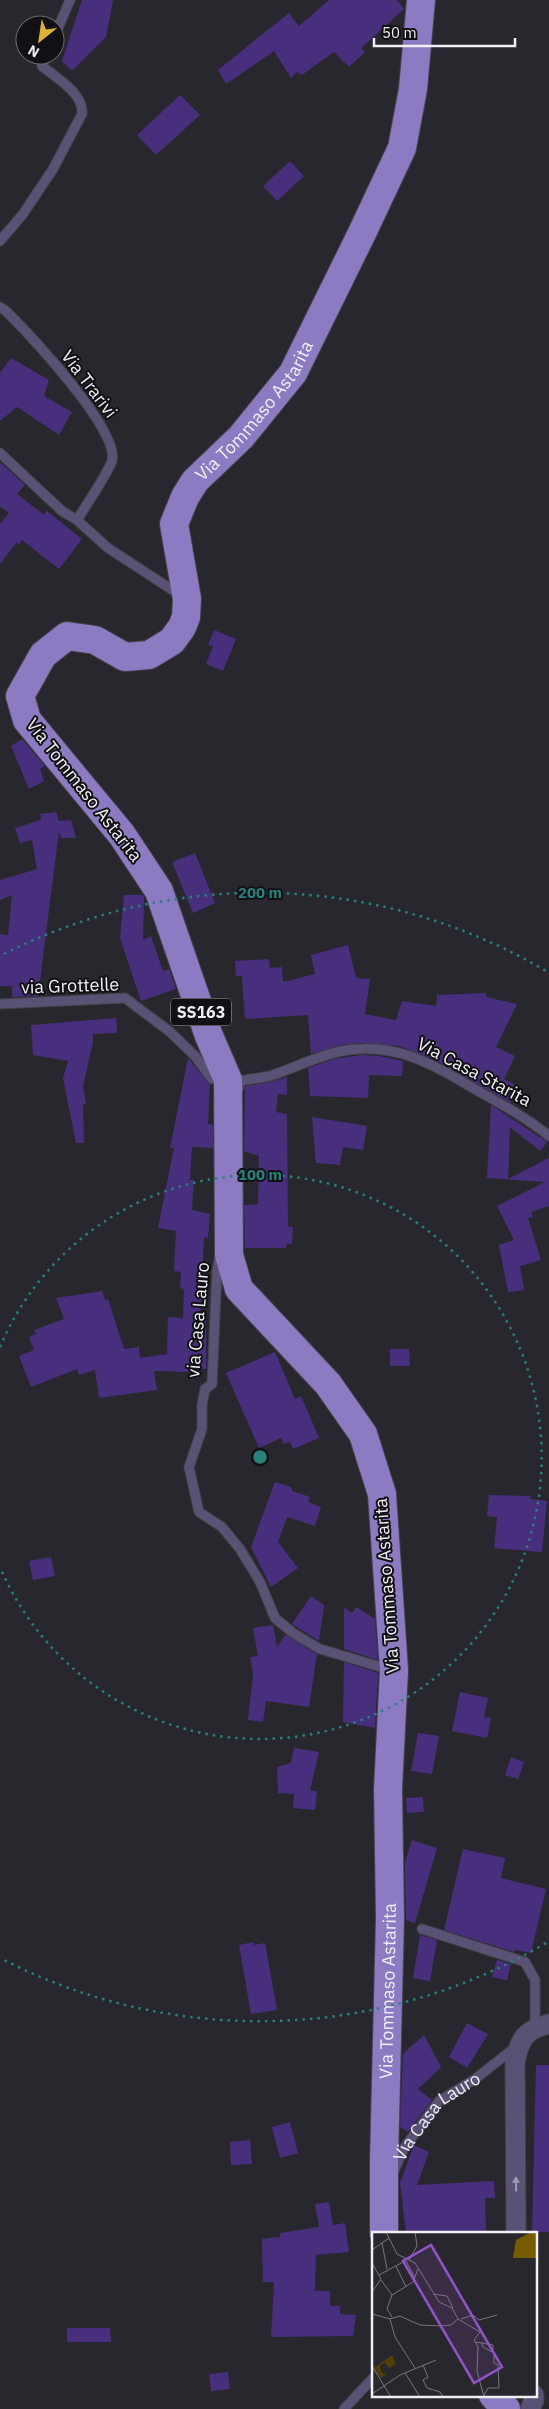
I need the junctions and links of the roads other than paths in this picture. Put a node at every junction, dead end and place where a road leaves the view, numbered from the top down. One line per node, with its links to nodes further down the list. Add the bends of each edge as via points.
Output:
1 (70, 0): 3 (lane)
2 (421, 0): 9 (main road, Via Tommaso Astarita / SS163, via 413,89 402,148 363,231 293,374 241,438 195,481 174,524)
3 (64, 15)
4 (42, 65): 5 (lane, via 76,95 83,106 82,114 48,176)
5 (0, 241)
6 (0, 307): 8 (lane, Via Trarivi, via 32,338 96,416 110,446 112,460)
7 (0, 453): 8 (lane, via 62,511)
8 (77, 520): 9 (lane, via 108,548)
9 (187, 599): 11 (main road, Via Tommaso Astarita / SS163, via 186,617 172,641 149,655 125,657 95,640 67,636 42,655 20,696 27,720 122,835 159,891 206,1027)
10 (0, 1004): 11 (lane, via Grottelle, via 126,998 170,1031 212,1079)
11 (234, 1088): 12 (lane, Via Casa Starita, via 239,1081 269,1076 305,1061 342,1051 392,1051 436,1066 528,1119); 13 (main road, Via Tommaso Astarita / SS163)
12 (549, 1136)
13 (229, 1222): 14 (main road, Via Tommaso Astarita / SS163, via 229,1255 238,1289 328,1384 363,1434 382,1494); 14 (lane, via Casa Lauro, via 217,1270 212,1384 205,1389 202,1429 189,1467 199,1512 222,1526 240,1549 260,1582 274,1618 320,1649)
14 (394, 1670): 18 (main road, Via Tommaso Astarita / SS163, via 388,1789 390,1918)
15 (422, 1928): 16 (lane, Via Casa Lauro, via 525,1962 536,1980)
16 (542, 2026): 17 (street, Via Casa Lauro, via 531,2028)
17 (519, 2044): 19 (lane, Via Casa Lauro, via 475,2079 439,2101 404,2148 392,2175); 20 (street, one-way to 17, via 515,2062)
18 (384, 2232)
19 (393, 2232)
20 (516, 2232)
21 (372, 2379): 26 (lane)
22 (536, 2394): 23 (street)
23 (549, 2394)
24 (534, 2396): 25 (street, via 534,2400)
25 (507, 2404)
26 (344, 2409)

